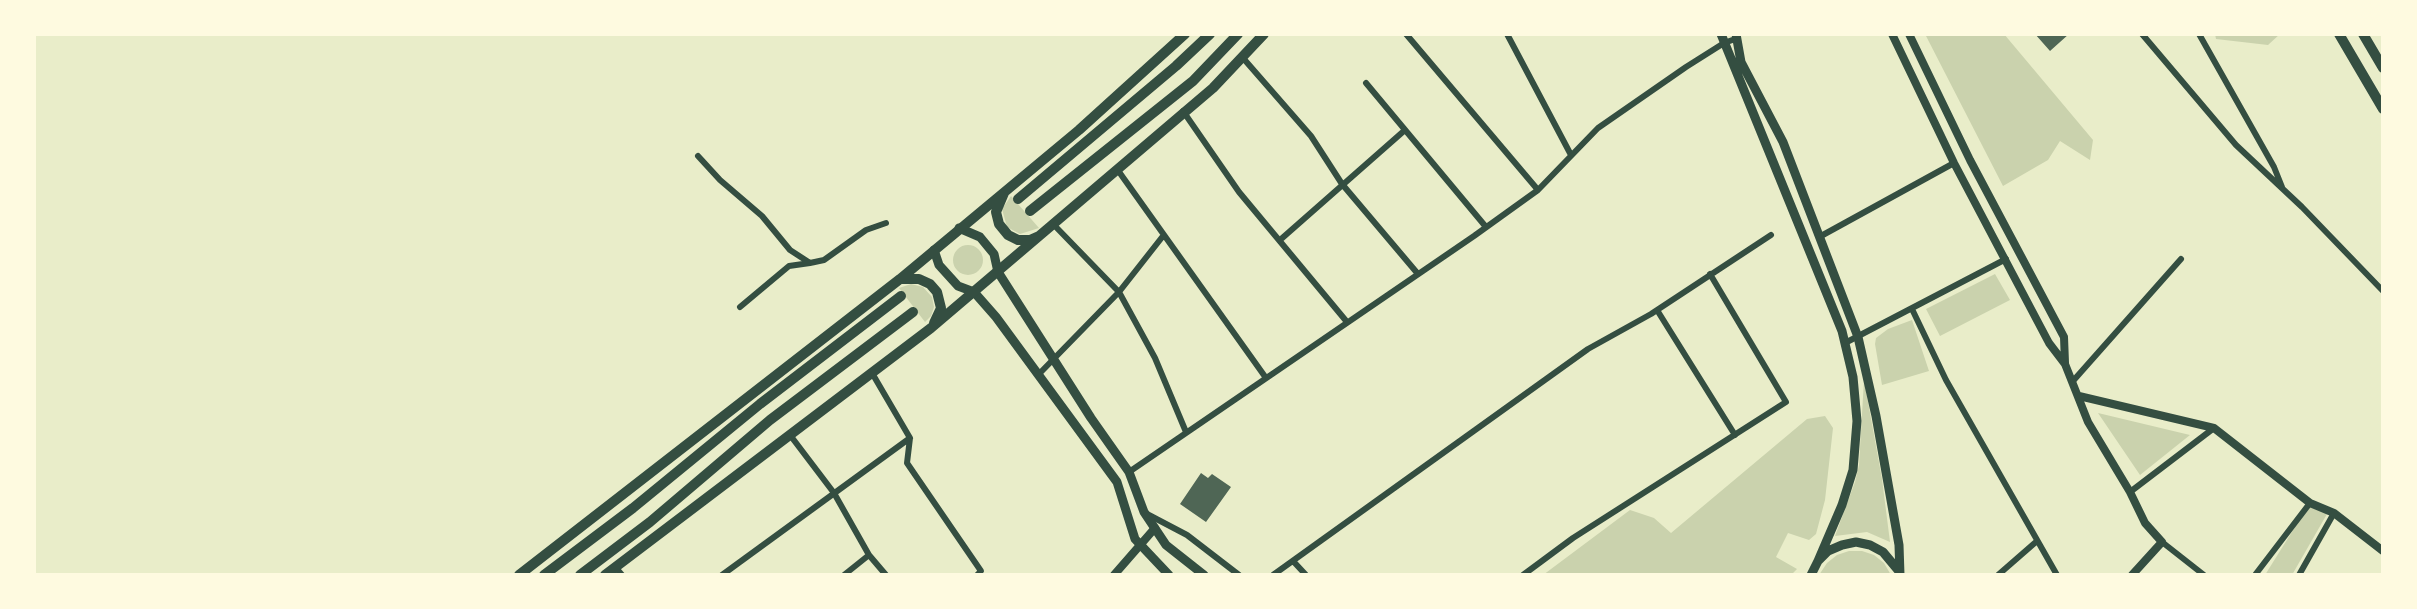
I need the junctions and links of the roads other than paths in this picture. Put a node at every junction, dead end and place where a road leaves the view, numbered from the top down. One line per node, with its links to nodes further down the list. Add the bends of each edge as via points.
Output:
1 (1185, 34): 26 (main road)
2 (1210, 34): 29 (main road)
3 (1238, 34): 30 (main road, via 1193,81)
4 (1264, 34): 15 (main road)
5 (1406, 34): 27 (street)
6 (1507, 34): 21 (street)
7 (1892, 34): 23 (street)
8 (1909, 34): 61 (street, via 2064,337)
9 (2142, 34): 28 (street, via 2236,145)
10 (2199, 34): 28 (street)
11 (2339, 34): 18 (main road)
12 (2363, 34): 16 (main road)
13 (1737, 36): 14 (street); 38 (main road, via 1741,62 1781,136)
14 (1723, 38): 21 (street, via 1598,128); 59 (main road)
15 (1243, 58): 19 (main road); 25 (street, via 1311,136)
16 (2383, 68)
17 (1366, 83): 20 (street)
18 (2383, 109)
19 (1183, 111): 24 (main road); 39 (street)
20 (1405, 130): 25 (street); 33 (street)
21 (1571, 155): 27 (street)
22 (698, 156): 43 (street, via 790,250)
23 (1954, 163): 38 (street); 41 (street)
24 (1117, 169): 32 (main road); 37 (street)
25 (1342, 184): 39 (street); 45 (street)
26 (1007, 188): 34 (main road); 35 (main road, via 996,212 999,224 1018,240)
27 (1538, 190): 33 (street)
28 (2284, 190): 48 (street)
29 (1018, 199)
30 (1030, 211)
31 (886, 223): 43 (street)
32 (1054, 225): 35 (main road); 50 (street)
33 (1486, 227): 45 (street)
34 (959, 228): 40 (main road); 44 (main road, via 980,237 994,254)
35 (1044, 234): 44 (main road)
36 (1771, 235): 46 (street)
37 (1163, 236): 50 (street); 64 (street)
38 (1821, 236): 58 (main road)
39 (1280, 240): 56 (street)
40 (934, 250): 47 (main road); 49 (main road, via 939,265 958,286)
41 (2006, 259): 53 (street); 61 (street)
42 (2181, 259): 65 (street)
43 (810, 263): 52 (street, via 789,266)
44 (998, 272): 49 (main road); 60 (main road)
45 (1418, 274): 56 (street)
46 (1710, 274): 54 (street); 70 (street, via 1786,402)
47 (900, 279): 57 (main road, via 919,279 937,292 941,308); 87 (main road)
48 (2383, 291)
49 (974, 292): 57 (main road); 63 (main road)
50 (1119, 292): 60 (street); 68 (street)
51 (901, 296): 88 (main road)
52 (740, 307)
53 (1912, 309): 58 (street); 79 (street)
54 (1657, 310): 70 (street); 84 (street, via 1588,349)
55 (913, 312): 89 (main road)
56 (1347, 322): 64 (street)
57 (931, 328): 62 (main road)
58 (1858, 337): 59 (street); 103 (main road, via 1899,545)
59 (1845, 343): 85 (main road, via 1857,421 1853,470)
60 (1053, 359): 63 (street); 72 (main road)
61 (2065, 364): 65 (street)
62 (871, 372): 69 (main road); 71 (street)
63 (1039, 374): 81 (main road, via 1117,482)
64 (1266, 378): 68 (street)
65 (2073, 381): 66 (street)
66 (2079, 396): 67 (street); 73 (street, via 2088,422)
67 (2214, 428): 73 (street); 75 (street)
68 (1186, 432): 72 (street)
69 (790, 435): 74 (street); 86 (main road)
70 (1735, 435): 101 (street)
71 (910, 438): 74 (street); 94 (street, via 907,463 981,571)
72 (1129, 472): 76 (main road)
73 (2130, 492): 80 (street, via 2145,523)
74 (834, 493): 83 (street); 91 (street)
75 (2310, 503): 77 (street); 108 (street)
76 (1144, 512): 78 (main road); 98 (street, via 1187,535)
77 (2334, 513): 82 (street); 109 (street)
78 (1155, 528): 81 (street); 97 (main road, via 1166,545)
79 (2037, 541): 104 (street); 105 (street)
80 (2162, 542): 106 (street); 107 (street)
81 (1139, 544): 95 (street); 96 (main road)
82 (2383, 551)
83 (869, 555): 92 (street); 93 (street)
84 (1293, 561): 99 (street); 100 (street)
85 (1818, 561): 102 (main road); 103 (main road, via 1828,551 1856,542 1883,552)
86 (619, 571): 90 (main road)
87 (519, 575)
88 (544, 575)
89 (580, 575)
90 (605, 575)
91 (722, 575)
92 (844, 575)
93 (886, 575)
94 (977, 575)
95 (1114, 575)
96 (1169, 575)
97 (1204, 575)
98 (1239, 575)
99 (1273, 575)
100 (1306, 575)
101 (1523, 575)
102 (1811, 575)
103 (1900, 575)
104 (1998, 575)
105 (2057, 575)
106 (2132, 575)
107 (2204, 575)
108 (2255, 575)
109 (2299, 575)

